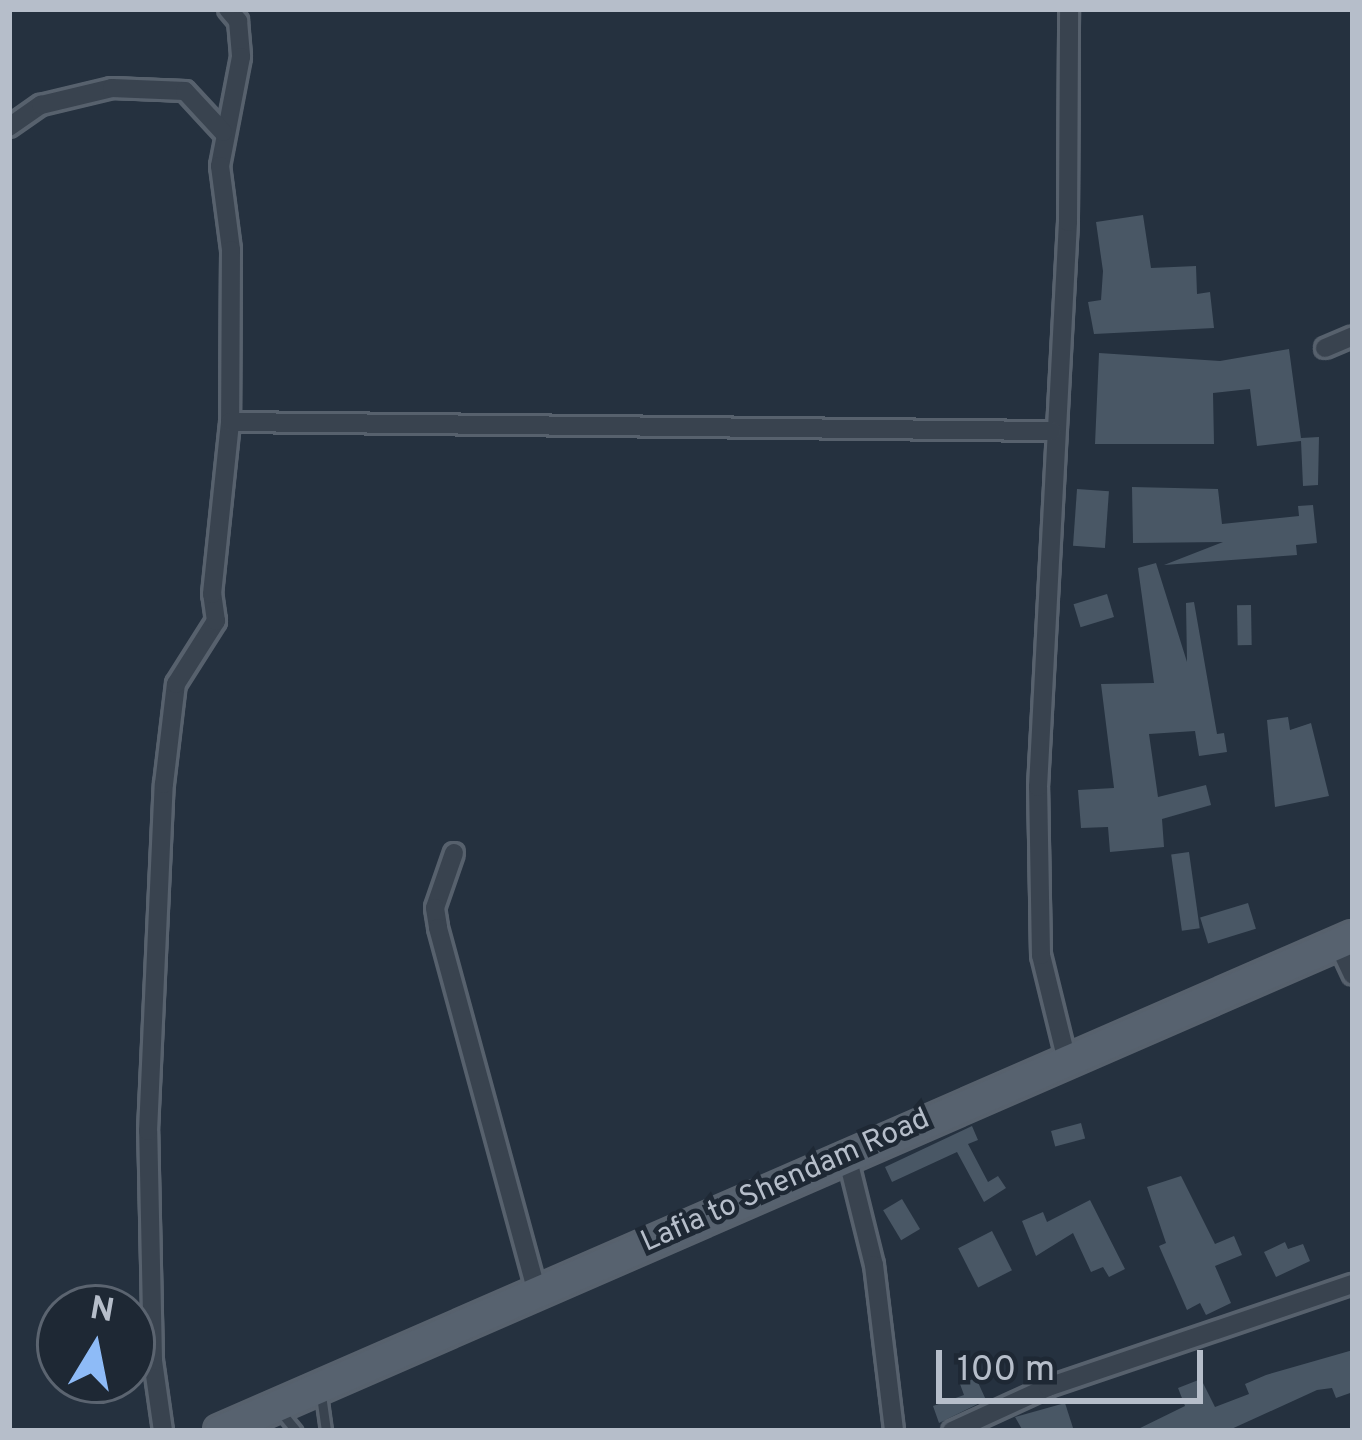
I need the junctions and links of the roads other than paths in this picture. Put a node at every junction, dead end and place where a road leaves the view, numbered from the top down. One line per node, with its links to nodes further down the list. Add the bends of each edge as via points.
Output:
1 (1070, 9): 8 (street, via 1068,222)
2 (237, 13): 4 (street, via 239,79)
3 (9, 127): 4 (street, via 41,106 112,88 185,91)
4 (223, 132): 7 (street)
5 (1353, 336): 6 (street)
6 (1325, 348)
7 (230, 422): 8 (street); 18 (street, via 216,621 176,684 164,784 148,1179)
8 (1052, 431): 12 (street, via 1040,643 1041,955)
9 (454, 853): 15 (street, via 436,908 438,928)
10 (1346, 940): 11 (street); 12 (main road, Lafia to Shendam Road)
11 (1353, 975)
12 (1067, 1061): 13 (main road, Lafia to Shendam Road)
13 (846, 1152): 15 (main road, Lafia to Shendam Road); 21 (street, via 874,1265)
14 (1353, 1285): 22 (street, via 1048,1387)
15 (537, 1292): 16 (main road, Lafia to Shendam Road)
16 (320, 1387): 17 (main road, Lafia to Shendam Road); 20 (lane)
17 (286, 1419): 19 (main road, Lafia to Shendam Road)
18 (163, 1431)
19 (220, 1431)
20 (326, 1431)
21 (894, 1431)
22 (952, 1431)

